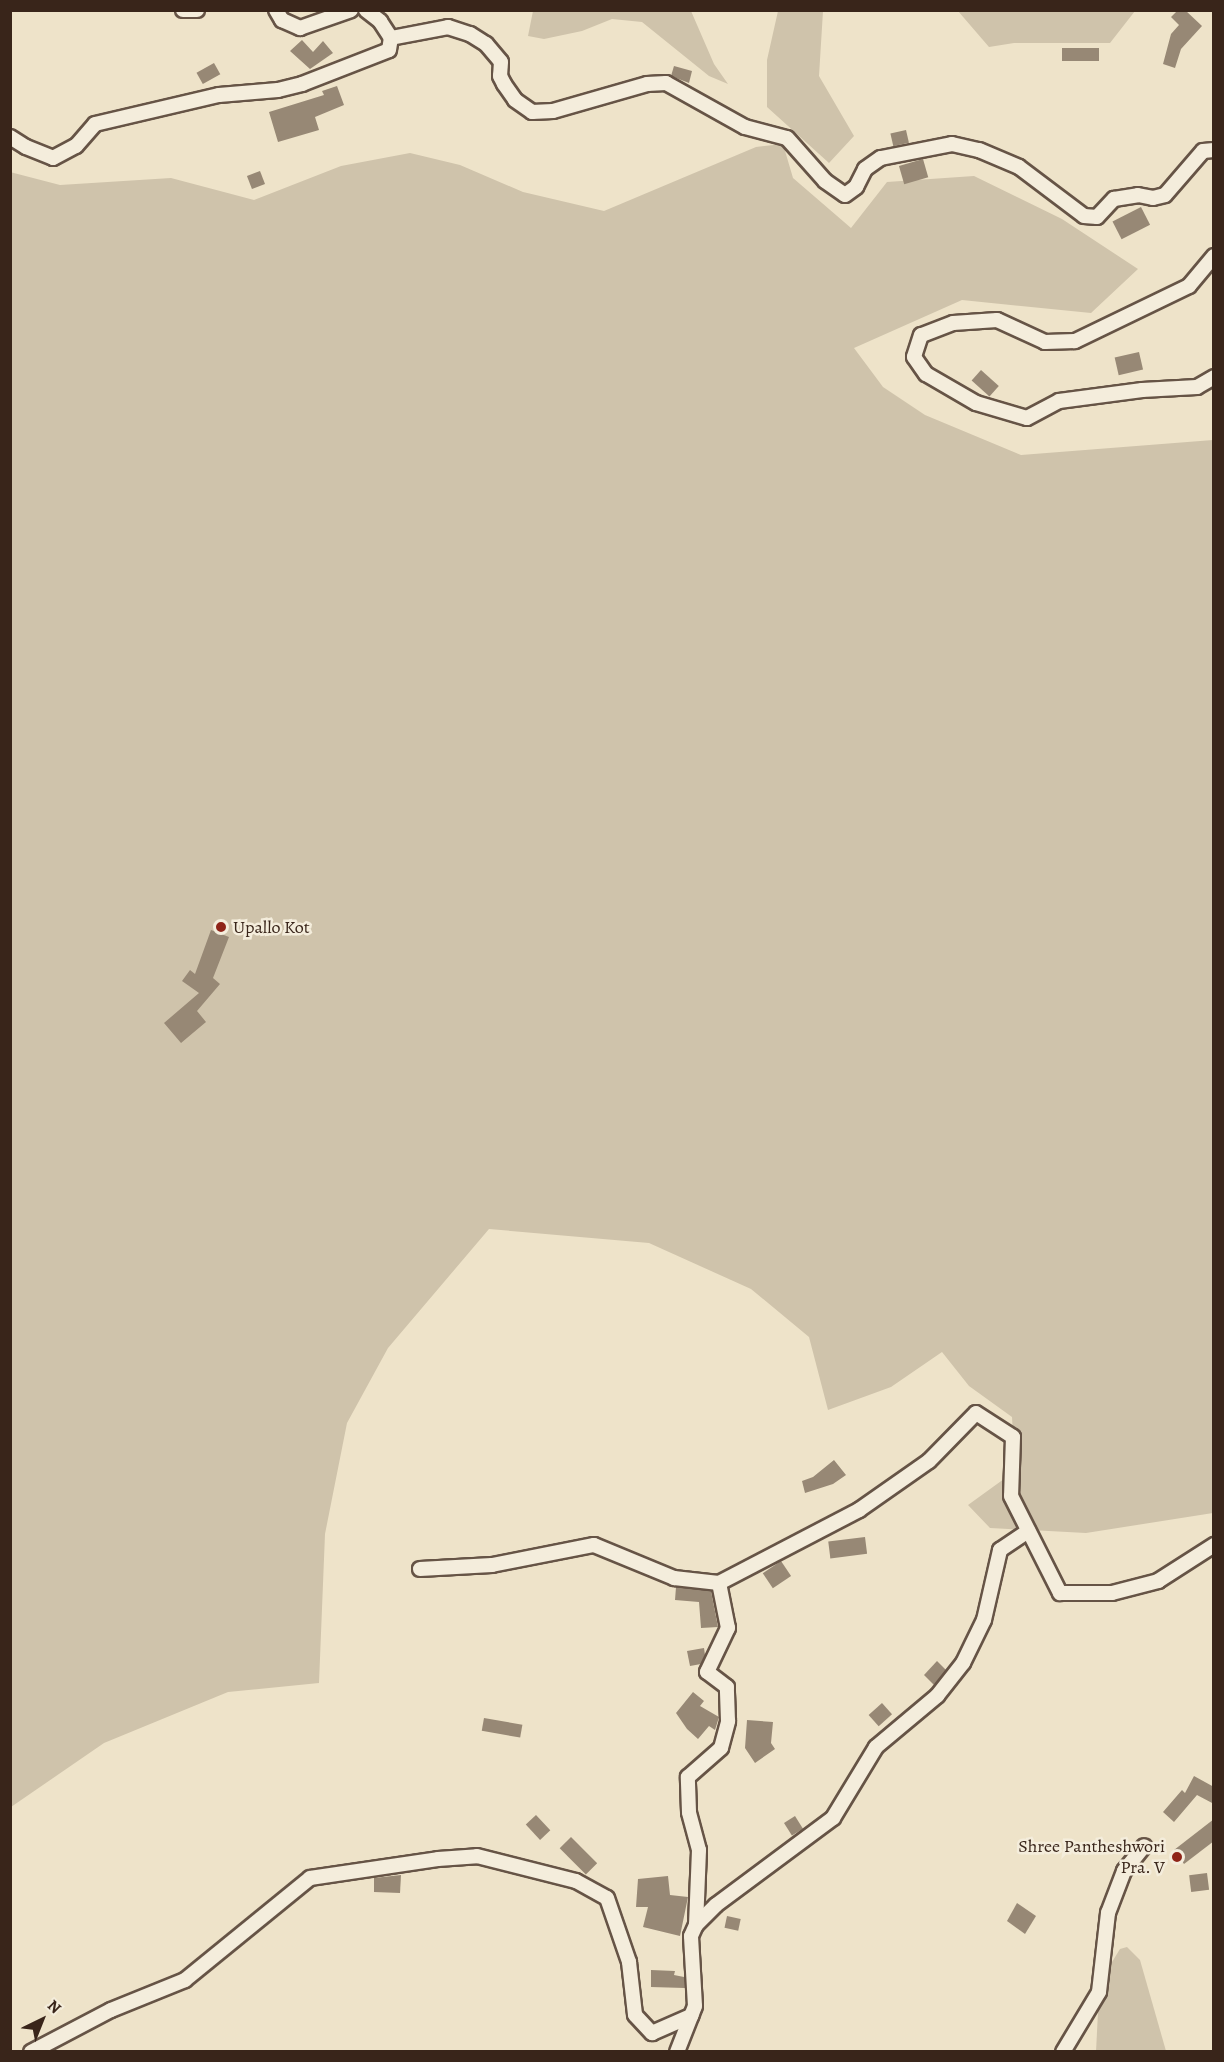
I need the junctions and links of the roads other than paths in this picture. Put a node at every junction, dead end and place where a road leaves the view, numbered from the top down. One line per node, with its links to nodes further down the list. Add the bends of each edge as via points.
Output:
1 (183, 10): 2 (street)
2 (197, 10)
3 (276, 10): 4 (street, via 282,20 300,28)
4 (351, 10)
5 (366, 10): 6 (street, via 380,21)
6 (390, 38): 7 (street, via 389,50 302,84 219,95 95,124 76,146 53,158); 8 (street, via 448,27 470,34 486,44 501,62 500,76 515,100 532,112 553,111 647,84 666,83 745,127 787,138 825,181 845,195 880,158 952,144 979,150 1019,167 1083,216 1097,217 1114,199 1165,195 1203,151)
7 (10, 137)
8 (1214, 150)
9 (1214, 256): 10 (street, via 1189,286 1075,340 1045,342 997,320 953,323 921,335 914,357 926,374 976,403 1027,418 1059,402 1197,387)
10 (1214, 377)
11 (1028, 1531): 12 (street, via 1060,1593 1112,1593 1158,1581); 14 (street, via 1011,1496 1013,1437 976,1413 929,1461 859,1510); 16 (street, via 1000,1550 984,1620 963,1662 937,1696 876,1747 833,1818 716,1905)
12 (1214, 1545)
13 (420, 1569): 14 (street, via 492,1565 594,1545 674,1578)
14 (718, 1583): 16 (street, via 728,1628 707,1672 727,1687 728,1720 721,1748 688,1777 688,1812 699,1850)
15 (1144, 1846): 20 (street, via 1124,1871 1108,1913 1099,1992)
16 (696, 1925): 17 (street, via 691,1936 695,2006)
17 (691, 2016): 18 (street, via 652,2033 635,2016 629,1962 607,1898 576,1881 477,1856 310,1878 185,1980 111,2010); 19 (street)
18 (31, 2052)
19 (676, 2052)
20 (1063, 2052)

